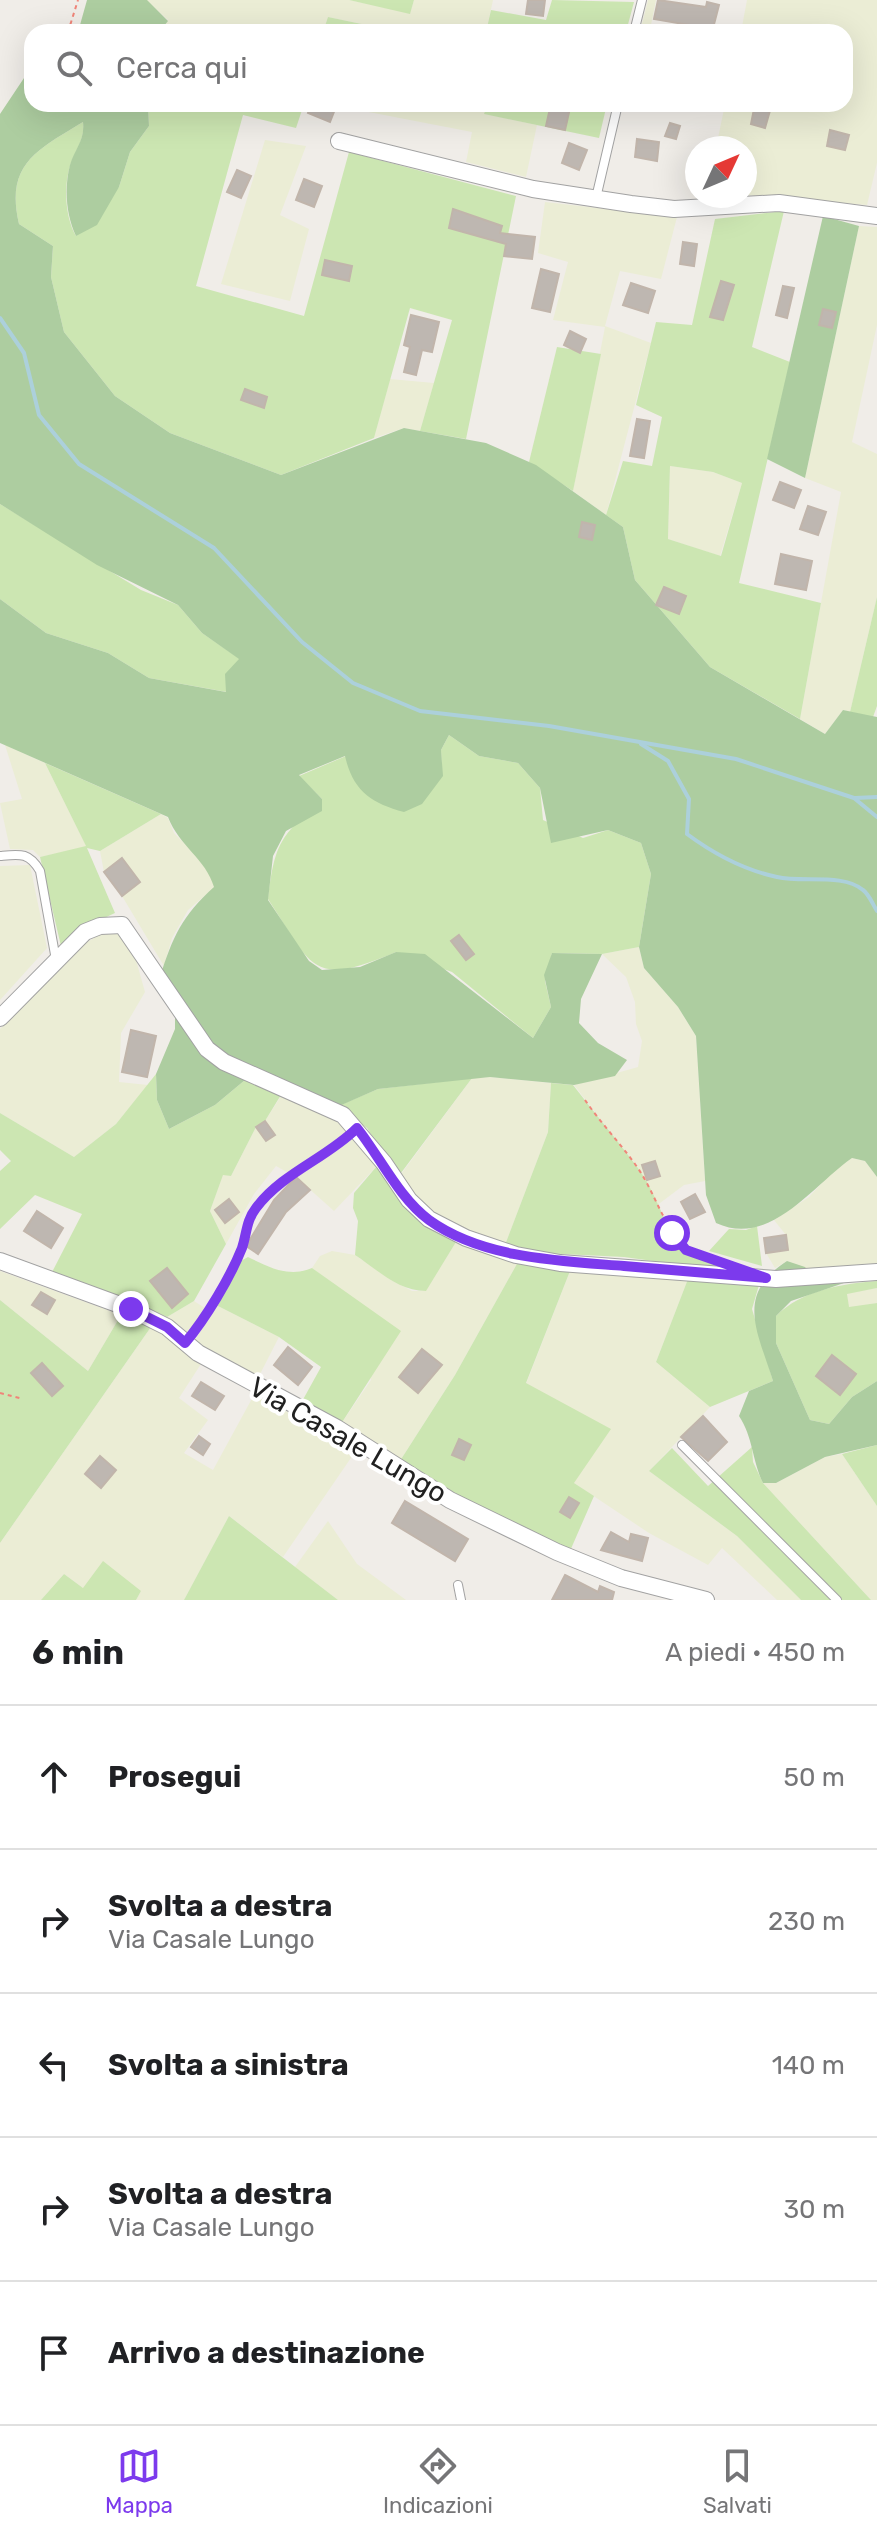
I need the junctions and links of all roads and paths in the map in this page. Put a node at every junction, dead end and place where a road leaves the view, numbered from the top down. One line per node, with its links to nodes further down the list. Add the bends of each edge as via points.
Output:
1 (78, 0): 3 (path)
2 (642, 0): 4 (lane)
3 (70, 24)
4 (636, 24)
5 (616, 112): 7 (lane)
6 (339, 141): 7 (street, via 533,189)
7 (596, 199): 8 (street, via 674,209 779,203)
8 (877, 216)
9 (0, 856): 10 (lane, via 23,853 40,871)
10 (56, 960): 11 (street); 13 (street, via 85,932 122,925 207,1049 224,1062 343,1115)
11 (0, 1018)
12 (585, 1100): 15 (path, via 637,1166 672,1233 686,1250)
13 (357, 1128): 16 (street, via 429,1219 516,1255 776,1279); 17 (path, via 257,1207 242,1247)
14 (0, 1261): 17 (street, Via Casale Lungo, via 131,1309)
15 (711, 1261)
16 (877, 1272)
17 (185, 1343): 23 (street, Via Casale Lungo, via 337,1428 450,1500 621,1578)
18 (0, 1393): 19 (path)
19 (23, 1399)
20 (682, 1445): 24 (lane)
21 (458, 1585): 22 (lane)
22 (461, 1600)
23 (706, 1600)
24 (837, 1600)

